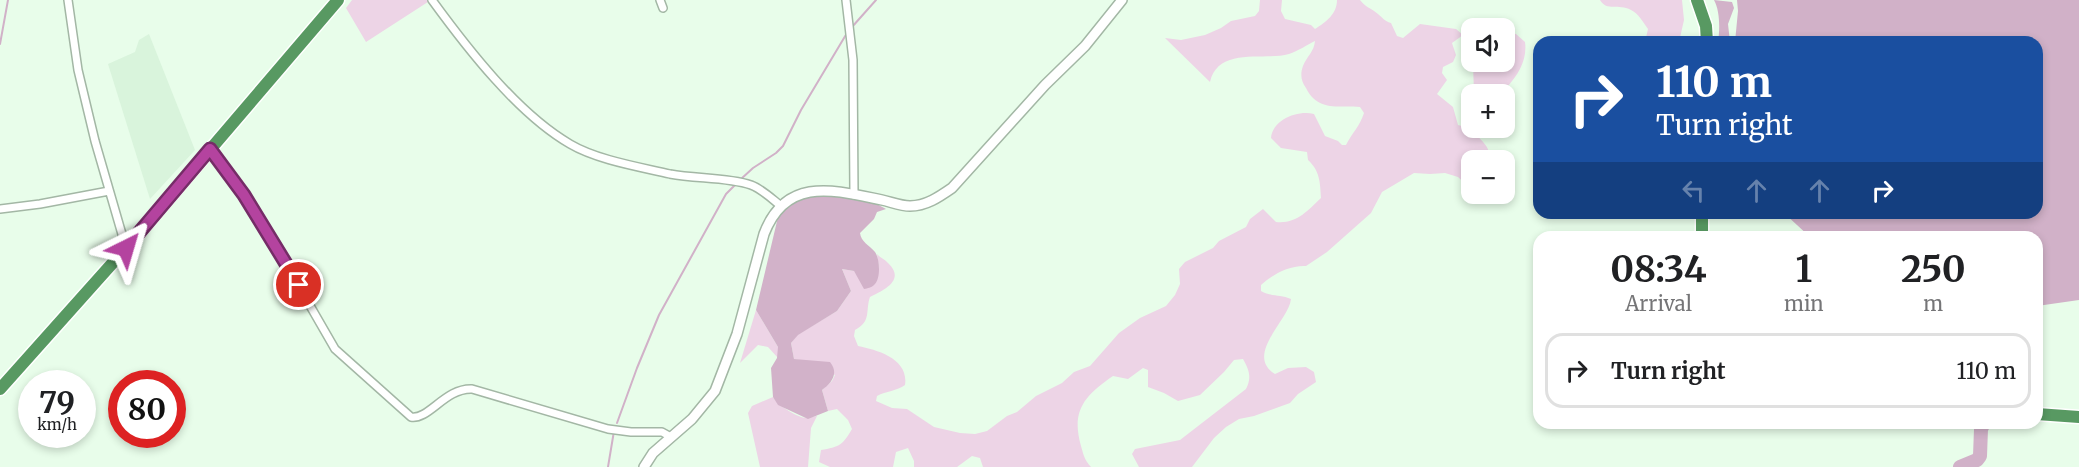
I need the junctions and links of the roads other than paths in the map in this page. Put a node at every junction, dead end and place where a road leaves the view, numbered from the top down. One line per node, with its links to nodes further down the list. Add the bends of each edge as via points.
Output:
1 (68, 0): 11 (street, via 78,70)
2 (338, 0): 10 (highway)
3 (432, 0): 13 (street, via 489,71 533,116 571,145 616,162 752,185)
4 (660, 0): 8 (street)
5 (846, 0): 12 (street, via 853,60)
6 (1122, 0): 12 (street, via 1085,46 952,188 932,201 909,206)
7 (1697, 0): 9 (highway)
8 (663, 8)
9 (1707, 36)
10 (210, 149): 15 (highway); 19 (street, via 260,219 335,349 411,417 417,418 455,391 472,389 608,429 662,432)
11 (109, 191): 14 (street); 15 (street)
12 (854, 195): 13 (street, via 807,192)
13 (781, 206): 19 (street, via 764,234 737,334 715,391)
14 (0, 209)
15 (126, 248): 16 (highway)
16 (0, 389)
17 (2043, 414): 18 (highway)
18 (2079, 417)
19 (671, 437): 20 (street)
20 (644, 467)

